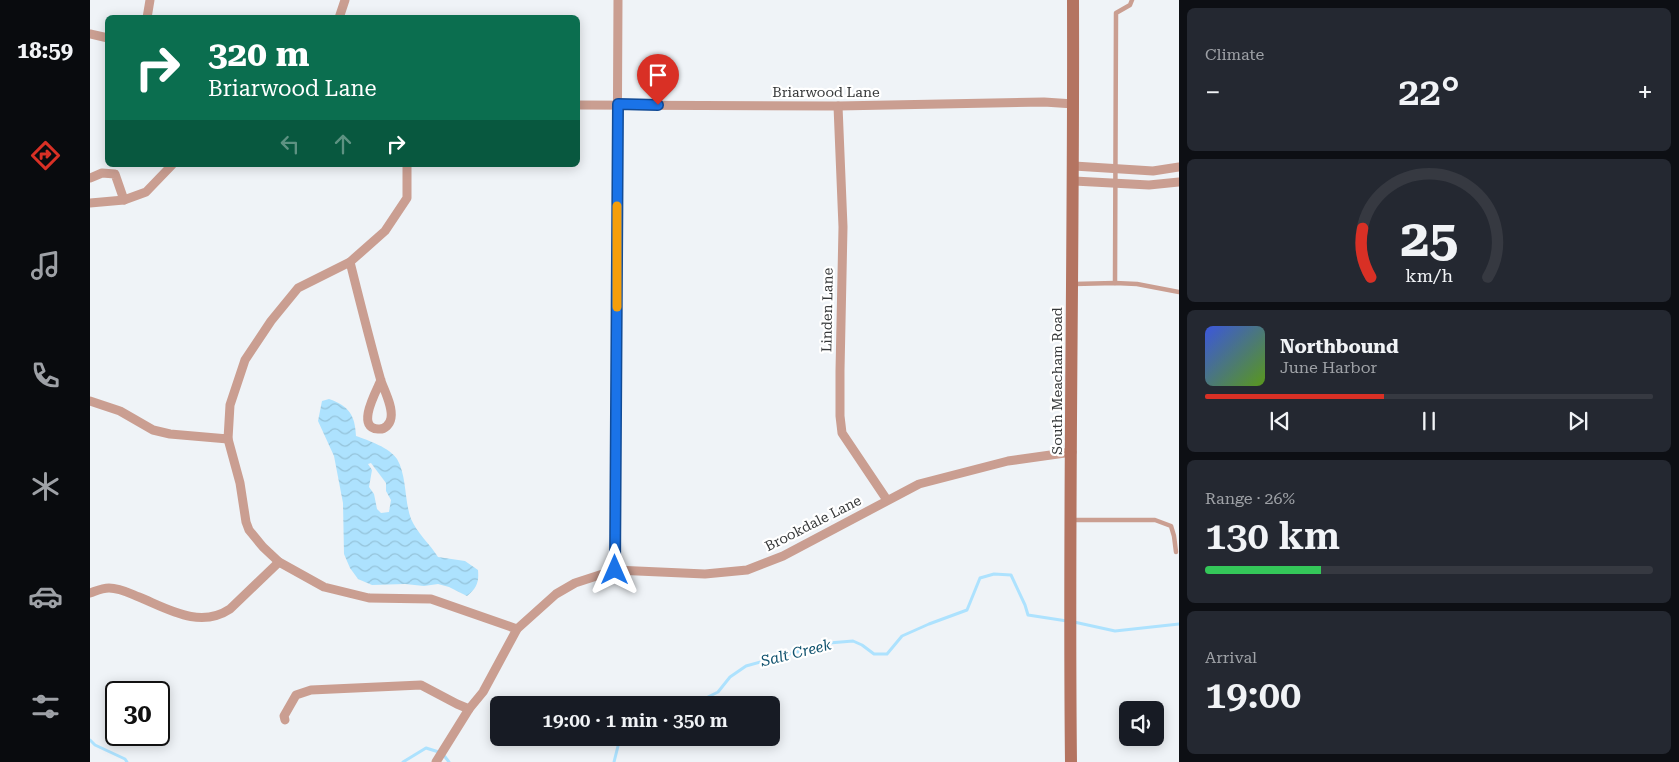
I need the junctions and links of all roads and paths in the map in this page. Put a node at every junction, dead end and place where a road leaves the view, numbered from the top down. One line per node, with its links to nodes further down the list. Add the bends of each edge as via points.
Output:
1 (150, 0): 6 (street)
2 (345, 0): 7 (street)
3 (618, 0): 10 (street)
4 (1073, 0): 11 (main road, South Meacham Road)
5 (1132, 0): 18 (lane, via 1130,5 1116,12)
6 (148, 15)
7 (340, 15)
8 (90, 34): 9 (street)
9 (105, 37)
10 (618, 104): 12 (street, Briarwood Lane); 13 (street, Briarwood Lane); 37 (street)
11 (1074, 104): 13 (street, Briarwood Lane); 14 (main road, South Meacham Road)
12 (580, 105)
13 (838, 106): 33 (street, Linden Lane, via 843,227 842,433)
14 (1074, 166): 18 (street); 20 (main road, South Meacham Road)
15 (170, 167): 23 (street, via 146,192)
16 (407, 167): 25 (street, via 407,198 386,232)
17 (1179, 167): 18 (street, via 1152,171)
18 (1115, 170): 22 (lane)
19 (90, 178): 23 (street, via 102,173 114,174)
20 (1074, 181): 22 (street); 27 (main road, South Meacham Road)
21 (1179, 182): 22 (street)
22 (1115, 184): 26 (lane)
23 (124, 200): 24 (street)
24 (90, 203)
25 (350, 262): 29 (street); 31 (street, via 298,288 271,321 245,360 230,405)
26 (1115, 283): 27 (lane); 28 (lane)
27 (1073, 284): 32 (main road, South Meacham Road)
28 (1179, 292)
29 (381, 380): 29 (street, via 367,415 371,426 378,430 385,428 392,417)
30 (90, 401): 31 (street, via 120,411 153,430)
31 (228, 439): 36 (street, via 249,530)
32 (1072, 452): 33 (street, Brookdale Lane, via 953,474 919,484); 34 (main road, South Meacham Road)
33 (887, 500): 37 (street, Brookdale Lane, via 783,556 747,570 705,574)
34 (1071, 520): 35 (lane, via 1155,520 1170,526); 43 (main road, South Meacham Road)
35 (1176, 552)
36 (279, 562): 38 (street, via 230,609 211,618 178,614 116,589); 39 (street, via 324,587 369,598 431,599)
37 (615, 570): 39 (street, Brookdale Lane, via 574,583 556,594)
38 (90, 593)
39 (517, 630): 40 (street, Brookdale Lane, via 488,684)
40 (469, 708): 41 (street, via 421,685 311,690 296,695 284,716); 42 (street, Brookdale Lane)
41 (285, 720)
42 (436, 762)
43 (1071, 762)

